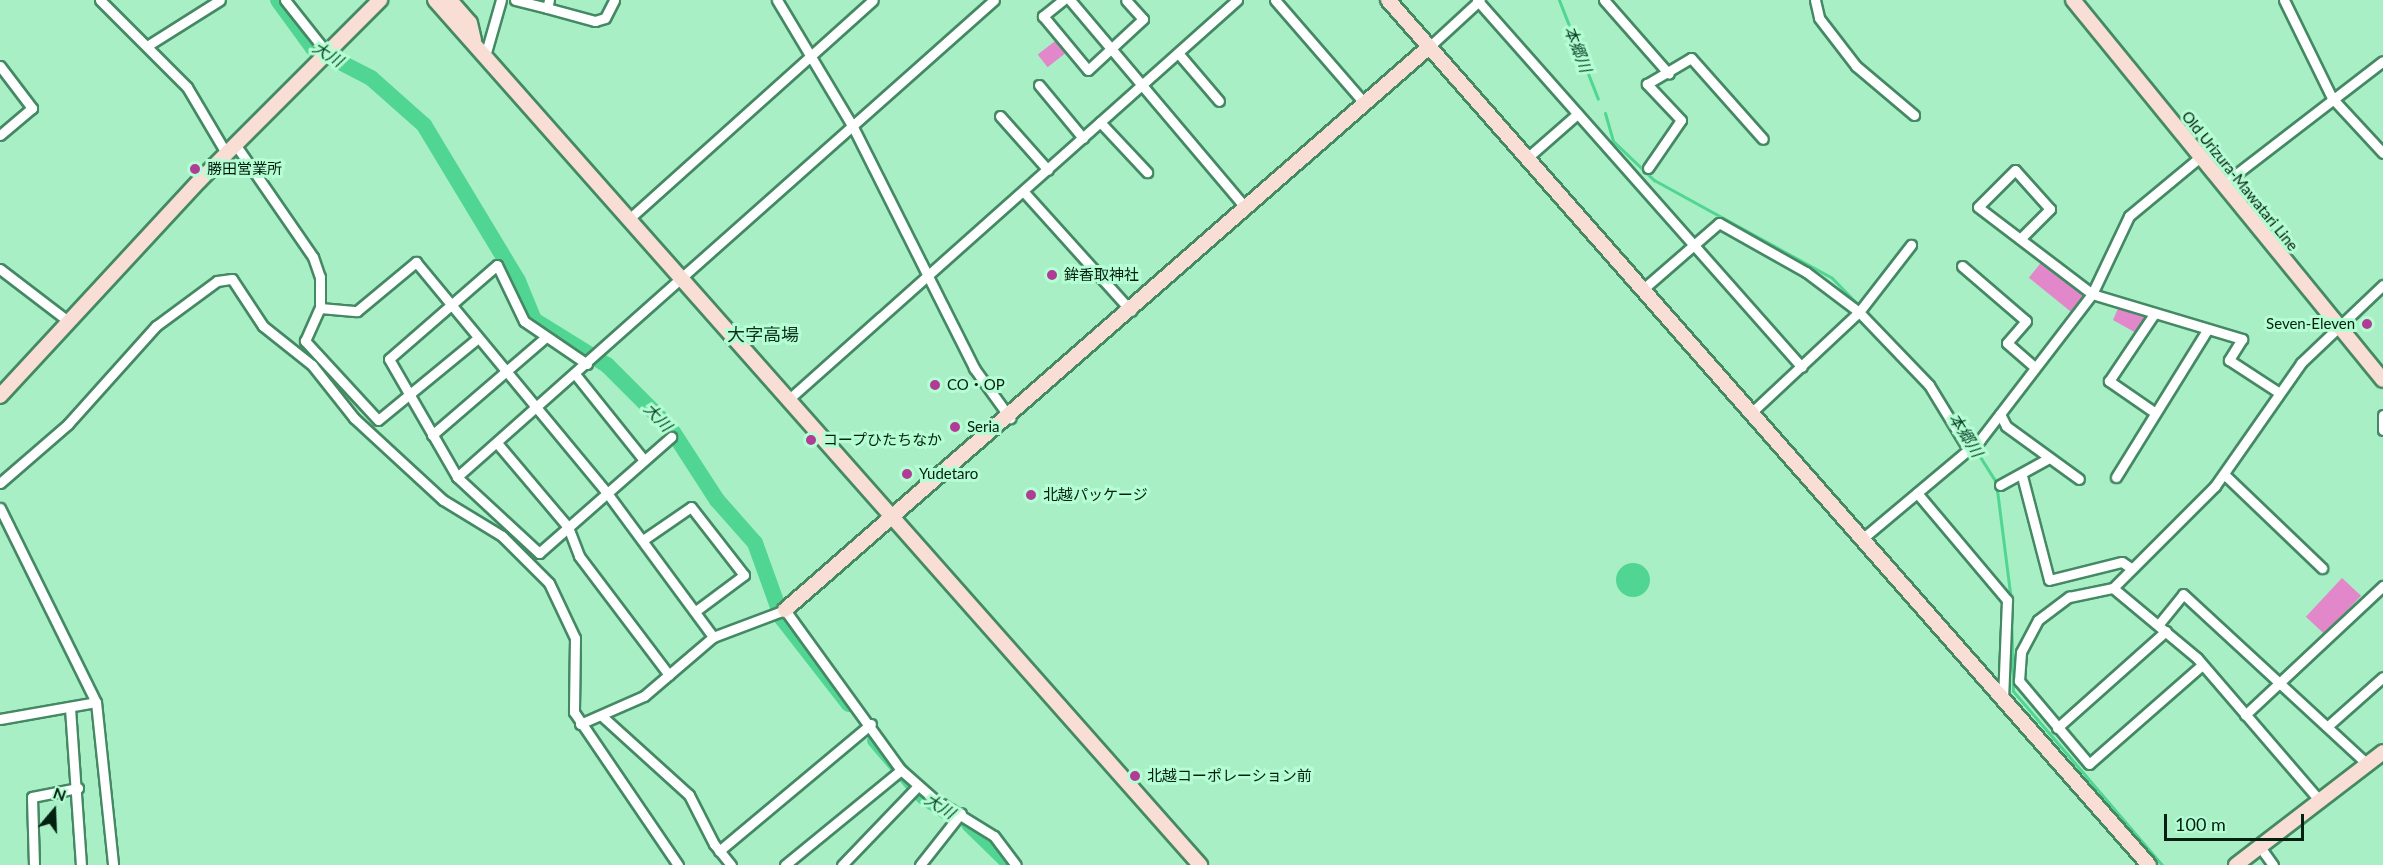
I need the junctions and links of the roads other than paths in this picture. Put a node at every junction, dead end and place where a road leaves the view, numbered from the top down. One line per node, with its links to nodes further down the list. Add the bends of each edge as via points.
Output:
1 (220, 0): 26 (street)
2 (285, 0): 29 (street)
3 (380, 0): 29 (street)
4 (435, 0): 25 (street)
5 (450, 0): 25 (street, via 470,22)
6 (501, 0): 32 (street)
7 (515, 0): 24 (street)
8 (614, 0): 24 (street, via 605,18 595,21)
9 (777, 0): 30 (street)
10 (873, 0): 30 (street)
11 (994, 0): 45 (street)
12 (1063, 0): 28 (street, via 1043,16 1088,70)
13 (1070, 0): 28 (street)
14 (1126, 0): 28 (street, via 1143,19)
15 (1237, 0): 31 (street)
16 (1275, 0): 40 (street)
17 (1388, 0): 27 (street)
18 (1478, 0): 27 (street); 41 (street)
19 (1604, 0): 35 (street)
20 (1815, 0): 42 (street, via 1819,18 1856,66)
21 (2073, 0): 51 (street, Old Urizura-Mawatari Line)
22 (2284, 0): 38 (street)
23 (106, 2): 26 (street)
24 (548, 4)
25 (474, 44): 32 (street)
26 (147, 46): 49 (street, via 187,87)
27 (1429, 47): 40 (street); 52 (street)
28 (1111, 49): 36 (street)
29 (327, 52): 49 (street)
30 (810, 53): 45 (street); 59 (street)
31 (1178, 53): 36 (street); 39 (street)
32 (485, 56): 59 (street)
33 (2383, 61): 38 (street)
34 (0, 66): 46 (street, via 32,108)
35 (1669, 74): 48 (street, via 1691,58); 53 (street, via 1647,84 1681,120)
36 (1143, 84): 44 (street); 58 (street)
37 (1039, 85): 47 (street)
38 (2332, 98): 50 (street); 56 (street)
39 (1219, 100)
40 (1365, 104): 58 (street)
41 (1577, 114): 52 (street); 61 (street)
42 (1914, 115)
43 (1000, 116): 54 (street)
44 (1100, 122): 47 (street); 55 (street)
45 (853, 127): 65 (street); 66 (street)
46 (0, 135)
47 (1083, 138): 54 (street)
48 (1763, 139)
49 (231, 148): 71 (street, via 313,257 320,277); 75 (street)
50 (2383, 153)
51 (2200, 157): 56 (street, Old Urizura-Mawatari Line); 69 (street, via 2129,216)
52 (1527, 158): 68 (street)
53 (1648, 168)
54 (1048, 170): 57 (street)
55 (1147, 172)
56 (2222, 185): 76 (street, Old Urizura-Mawatari Line)
57 (1024, 192): 65 (street); 72 (street)
58 (1246, 208): 72 (street)
59 (630, 218): 66 (street)
60 (2021, 238): 60 (street, via 1978,207 2015,170 2050,209); 69 (street)
61 (1693, 244): 68 (street); 73 (street, via 1719,224 1806,272); 81 (street)
62 (1911, 244): 73 (street)
63 (1962, 266): 82 (street, via 2026,321 2007,344)
64 (0, 268): 75 (street)
65 (929, 271): 89 (street); 95 (street, via 974,368)
66 (683, 280): 80 (street); 89 (street)
67 (2383, 285): 76 (street)
68 (1642, 290): 91 (street)
69 (2092, 294): 74 (street); 82 (street)
70 (451, 305): 71 (street, via 416,262 357,310); 78 (street, via 497,265 524,321); 79 (street); 88 (street, via 389,359)
71 (320, 308): 88 (street, via 304,341 371,418 378,420)
72 (1131, 311): 95 (street)
73 (1859, 312): 81 (street); 100 (street, via 1929,385)
74 (2154, 315): 77 (street); 92 (street, via 2109,381)
75 (68, 321): 87 (street)
76 (2337, 328): 85 (street, Old Urizura-Mawatari Line); 86 (street)
77 (2207, 330): 86 (street, via 2242,339 2229,360); 92 (street)
78 (546, 337): 80 (street); 83 (street)
79 (478, 338): 83 (street); 88 (street)
80 (587, 364): 84 (street)
81 (1802, 367): 91 (street)
82 (2035, 367): 93 (street)
83 (505, 372): 90 (street); 97 (street)
84 (575, 374): 90 (street); 102 (street)
85 (2383, 380)
86 (2278, 392): 103 (street)
87 (0, 396)
88 (409, 397): 97 (street)
89 (789, 399): 113 (street)
90 (536, 409): 99 (street); 110 (street)
91 (1752, 412): 115 (street)
92 (2154, 412): 106 (street)
93 (2000, 414): 100 (street); 101 (street, via 2006,426)
94 (2383, 415): 96 (street)
95 (1010, 418): 113 (street)
96 (2383, 430)
97 (432, 435): 105 (street)
98 (671, 437): 102 (street)
99 (497, 443): 105 (street); 114 (street)
100 (1968, 449): 111 (street)
101 (2049, 458): 104 (street); 107 (street)
102 (644, 460): 110 (street)
103 (2224, 474): 117 (street); 118 (street)
104 (2022, 476): 109 (street); 117 (street, via 2049,580 2122,562)
105 (458, 477): 114 (street, via 539,553)
106 (2116, 477)
107 (2079, 479)
108 (0, 483): 138 (street, via 68,424 162,321 217,281 232,279 263,326 312,365 354,418 442,500 487,525 539,570 572,626 577,650 573,701)
109 (2000, 485)
110 (607, 493): 114 (street); 116 (street)
111 (1917, 493): 115 (street); 130 (street, via 2007,600)
112 (0, 508): 132 (street)
113 (894, 518): 122 (street); 159 (street)
114 (568, 527): 126 (street, via 579,556)
115 (1862, 539): 131 (street)
116 (643, 540): 121 (street); 121 (street, via 691,507 744,575)
117 (2131, 568): 120 (street)
118 (2322, 568)
119 (2383, 586): 128 (street)
120 (2113, 588): 123 (street); 129 (street, via 2069,597 2038,620 2021,652)
121 (697, 610): 124 (street)
122 (784, 610): 124 (street); 137 (street)
123 (2162, 628): 125 (street); 128 (street, via 2183,594); 140 (street)
124 (713, 637): 126 (street)
125 (2202, 665): 134 (street); 140 (street, via 2090,764)
126 (669, 675): 135 (street, via 644,696)
127 (2383, 677): 139 (street)
128 (2282, 680): 134 (street); 139 (street)
129 (2019, 681): 130 (street); 140 (street)
130 (2003, 684): 131 (street)
131 (2003, 699): 160 (street)
132 (96, 702): 133 (street); 152 (street)
133 (70, 708): 136 (street); 144 (street)
134 (2245, 715): 146 (street)
135 (603, 717): 138 (street); 149 (street, via 689,795)
136 (0, 719)
137 (871, 723): 143 (street); 149 (street)
138 (580, 724): 153 (street)
139 (2329, 726): 142 (street)
140 (2057, 728)
141 (2383, 752): 142 (street)
142 (2367, 764): 146 (street)
143 (899, 772): 145 (street); 155 (street)
144 (78, 788): 150 (street, via 32,797); 151 (street)
145 (916, 789): 147 (street); 156 (street)
146 (2319, 801): 148 (street)
147 (959, 816): 157 (street); 158 (street, via 994,836)
148 (2260, 847): 161 (street); 162 (street)
149 (719, 851): 154 (street)
150 (34, 865)
151 (81, 865)
152 (113, 865)
153 (678, 865)
154 (731, 865)
155 (785, 865)
156 (842, 865)
157 (920, 865)
158 (1016, 865)
159 (1200, 865)
160 (2149, 865)
161 (2236, 865)
162 (2273, 865)

